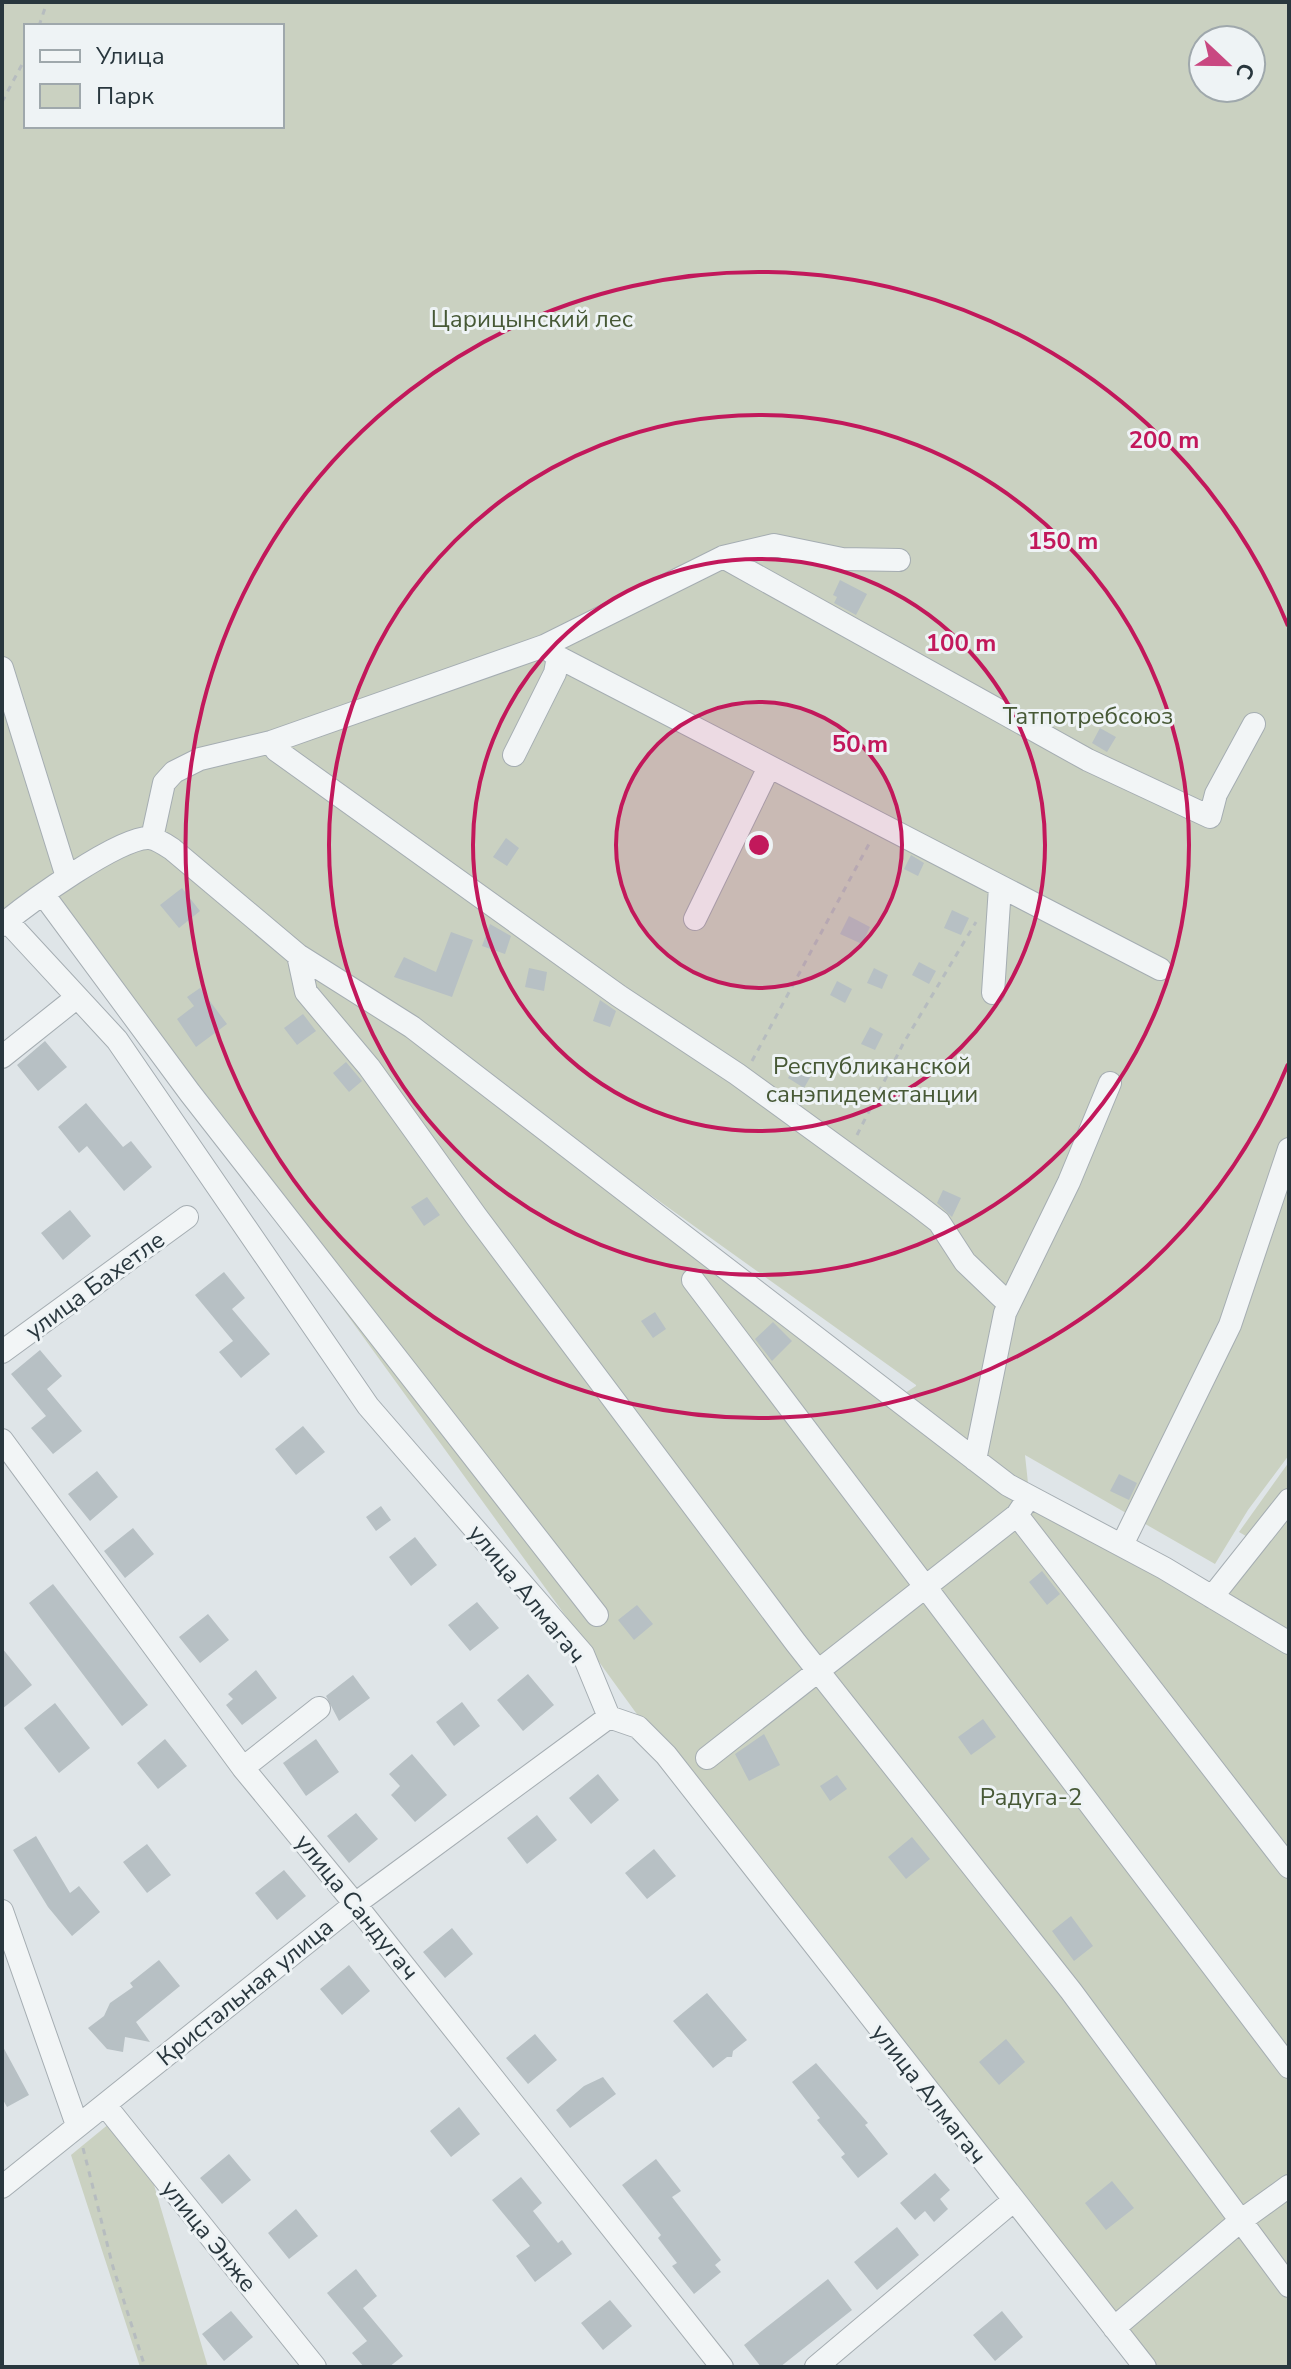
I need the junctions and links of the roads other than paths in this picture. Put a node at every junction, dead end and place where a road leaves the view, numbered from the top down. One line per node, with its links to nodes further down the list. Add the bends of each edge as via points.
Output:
1 (723, 557): 2 (street, via 774,545 842,559); 3 (street); 5 (street, via 1088,760 1210,817 1216,794)
2 (899, 560)
3 (551, 652): 6 (street); 7 (street, via 555,673); 8 (street)
4 (2, 668): 10 (street)
5 (1254, 724)
6 (271, 742): 9 (street, via 200,759 174,772 164,783); 24 (street, via 619,996 848,1152 939,1222 965,1262)
7 (514, 755)
8 (769, 767): 11 (street); 13 (street)
9 (152, 838): 10 (street, via 136,839); 15 (street)
10 (67, 877): 12 (street)
11 (994, 884): 16 (street); 17 (street)
12 (43, 894): 14 (street); 33 (street, via 190,1093)
13 (695, 919)
14 (4, 923): 18 (street, улица Алмагач)
15 (298, 955): 27 (street, via 412,1027); 35 (street, via 306,992 369,1067)
16 (1160, 969)
17 (993, 993)
18 (76, 998): 19 (street); 37 (street, улица Алмагач, via 117,1040 368,1406 583,1654)
19 (2, 1057)
20 (1110, 1083): 24 (street)
21 (1289, 1149): 30 (street, via 1230,1325)
22 (187, 1217): 25 (street, улица Бахетле)
23 (693, 1280): 31 (street)
24 (1009, 1304): 27 (street)
25 (2, 1352)
26 (2, 1440): 39 (street, улица Сандугач)
27 (975, 1460): 29 (street)
28 (1289, 1500): 32 (street)
29 (1023, 1506): 30 (street); 31 (street); 40 (street)
30 (1122, 1545): 32 (street)
31 (926, 1584): 35 (street); 43 (street)
32 (1212, 1597): 34 (street)
33 (597, 1615)
34 (1289, 1643)
35 (819, 1673): 38 (street); 49 (street, via 1071,1991)
36 (319, 1708): 39 (street)
37 (609, 1717): 41 (street, Кристальная улица); 48 (street, улица Алмагач, via 638,1727 666,1755)
38 (707, 1758)
39 (243, 1768): 41 (street, улица Сандугач)
40 (1289, 1867)
41 (355, 1904): 44 (street, Кристальная улица); 53 (street, улица Сандугач)
42 (2, 1911): 45 (street)
43 (1289, 2067)
44 (105, 2105): 45 (street, Кристальная улица); 52 (street, улица Энже)
45 (77, 2125): 47 (street, Кристальная улица)
46 (1289, 2186): 49 (street)
47 (2, 2187)
48 (1013, 2201): 51 (street, улица Алмагач); 54 (street)
49 (1239, 2222): 50 (street); 51 (street)
50 (1289, 2286)
51 (1114, 2328): 55 (street, улица Алмагач)
52 (315, 2367)
53 (722, 2367)
54 (816, 2367)
55 (1145, 2367)

